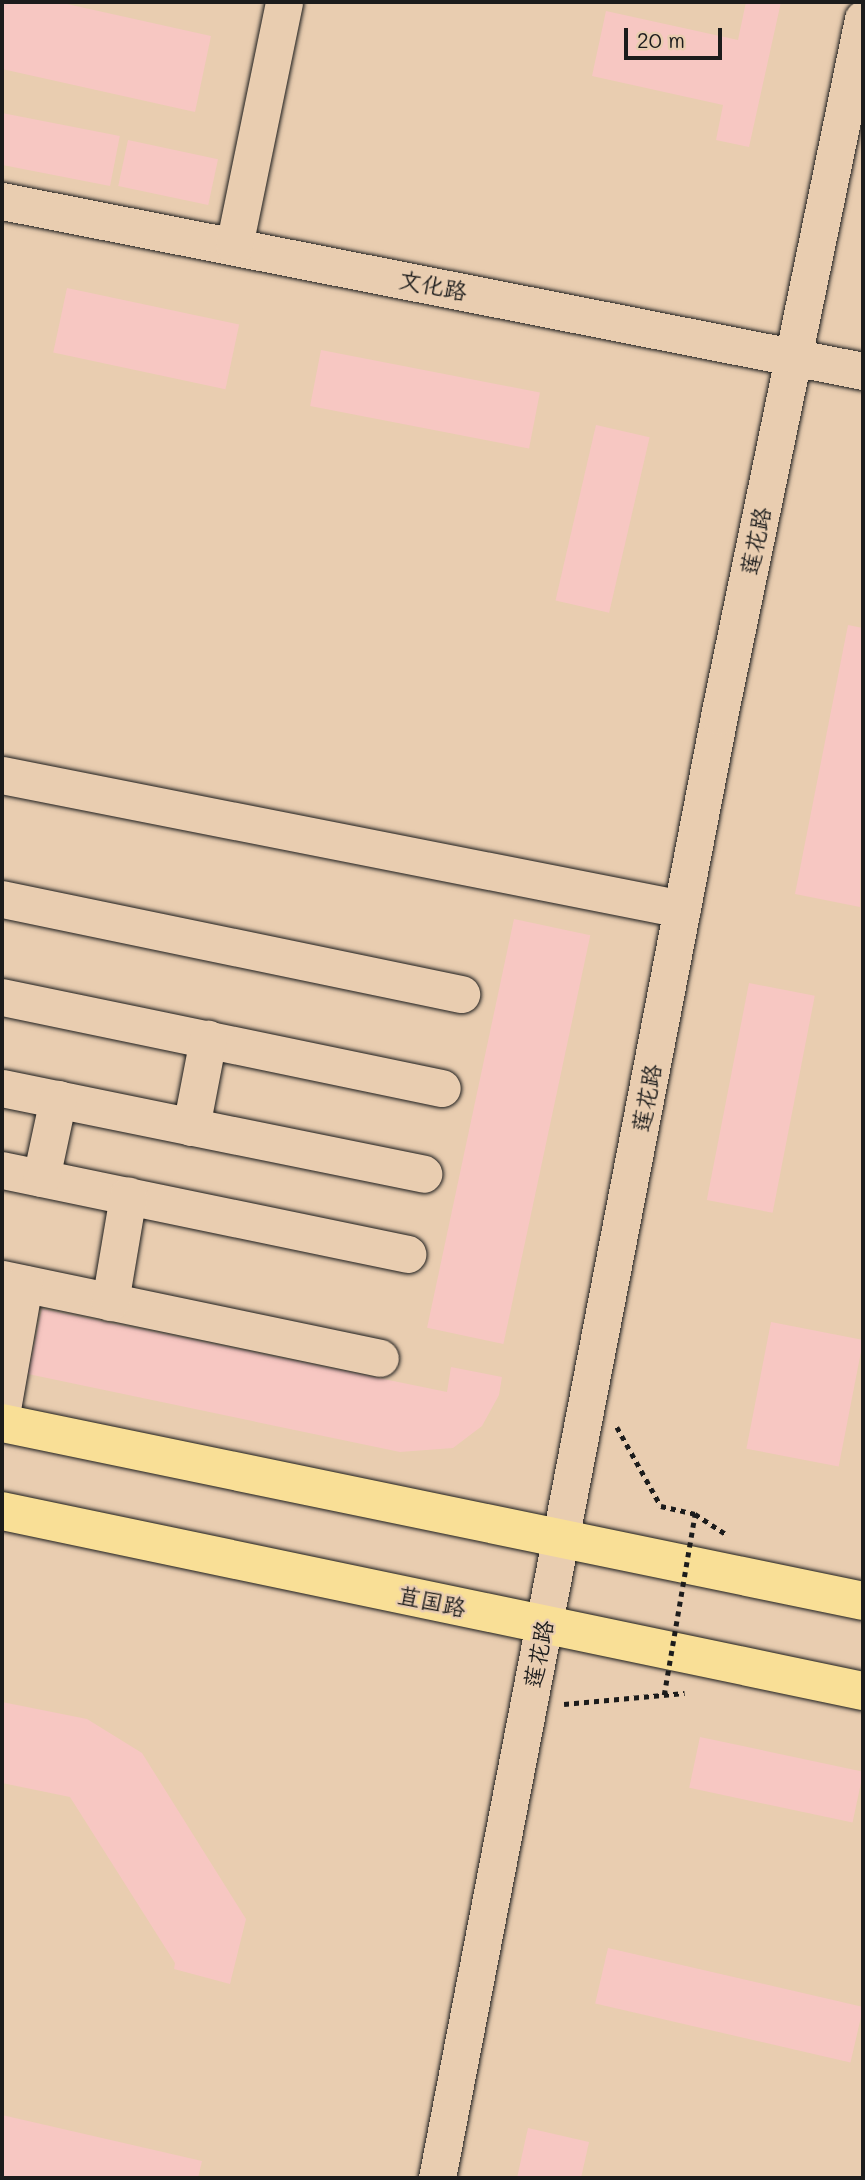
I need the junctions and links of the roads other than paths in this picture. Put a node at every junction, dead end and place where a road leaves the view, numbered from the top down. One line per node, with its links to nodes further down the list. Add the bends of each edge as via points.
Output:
1 (284, 2): 4 (street)
2 (863, 19): 5 (street, 莲花路)
3 (2, 201): 4 (street, 文化路)
4 (234, 246): 5 (street, 文化路)
5 (794, 356): 6 (street, 文化路); 9 (street, 莲花路)
6 (863, 371)
7 (2, 775): 9 (street)
8 (2, 899): 10 (street)
9 (682, 909): 28 (street, 莲花路)
10 (461, 994)
11 (2, 997): 12 (street)
12 (208, 1040): 14 (street); 16 (street)
13 (2, 1088): 15 (street)
14 (442, 1088)
15 (58, 1099): 16 (street); 19 (street)
16 (191, 1127): 18 (street)
17 (2, 1170): 19 (street)
18 (423, 1174)
19 (41, 1178): 20 (street)
20 (128, 1196): 21 (street); 23 (street)
21 (407, 1254)
22 (13, 1282): 23 (street); 25 (street)
23 (110, 1302): 24 (street)
24 (380, 1359)
25 (2, 1409)
26 (2, 1423): 28 (main road)
27 (2, 1511): 30 (main road, 苴国路)
28 (560, 1540): 29 (main road); 30 (street, 莲花路)
29 (863, 1601)
30 (544, 1625): 31 (main road, 苴国路); 32 (street, 莲花路)
31 (863, 1691)
32 (437, 2178)

